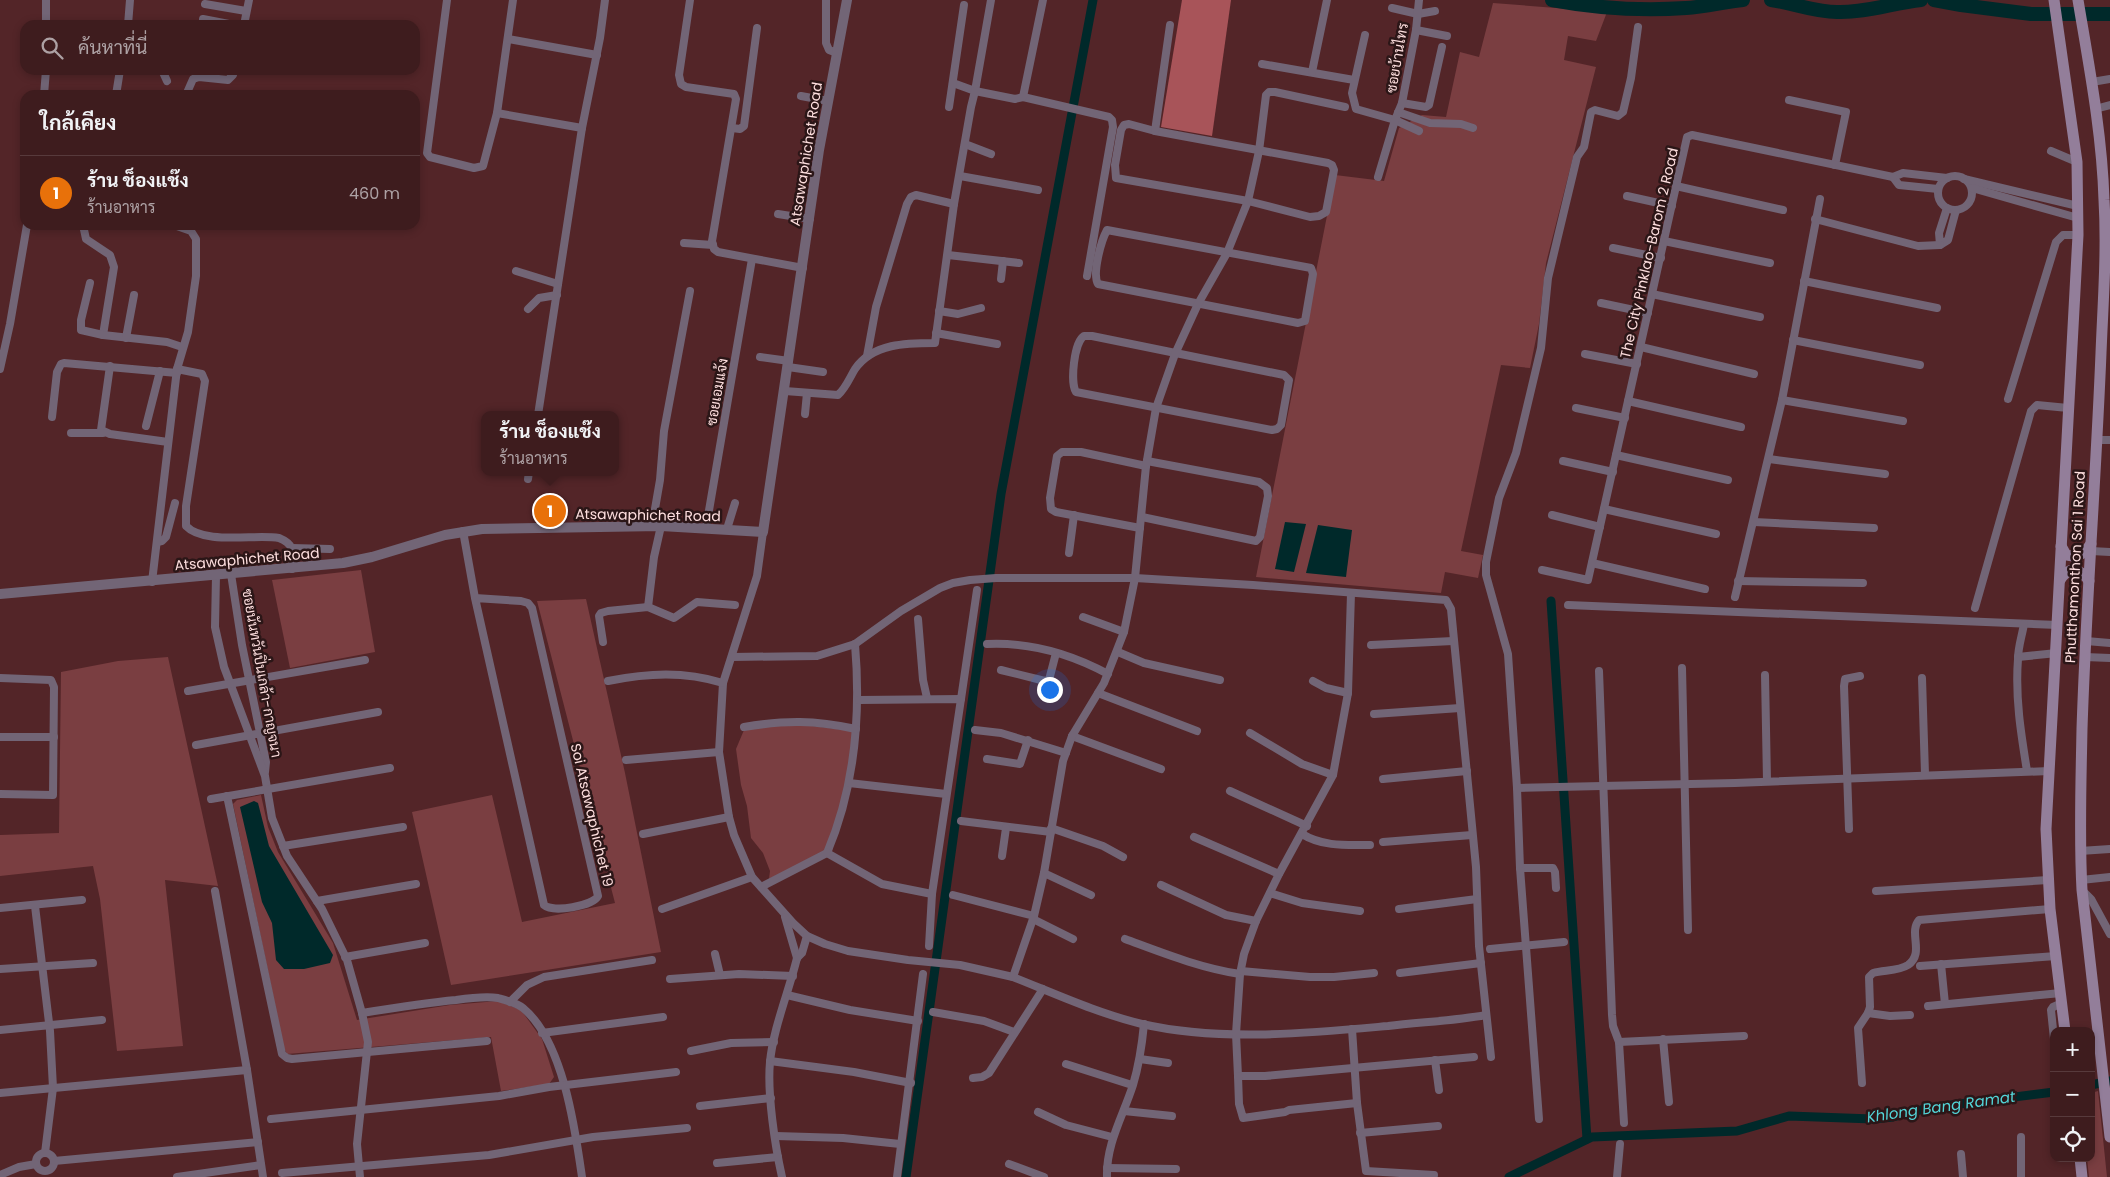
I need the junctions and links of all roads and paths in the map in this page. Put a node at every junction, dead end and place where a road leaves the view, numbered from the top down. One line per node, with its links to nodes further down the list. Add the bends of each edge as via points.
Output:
1 (46, 0): 23 (street)
2 (130, 0): 24 (street)
3 (248, 0): 19 (street)
4 (446, 0): 61 (street, via 427,153 439,160 474,168 483,166)
5 (513, 0): 33 (street)
6 (605, 0): 36 (street)
7 (690, 0): 64 (street, via 679,75 681,84 686,88 734,94 736,107)
8 (826, 0): 35 (street, via 826,44 829,50)
9 (847, 0): 35 (street, Atsawaphichet Road)
10 (991, 0): 51 (street)
11 (1043, 0): 53 (street)
12 (1327, 0): 38 (street)
13 (1419, 0): 21 (street, ซอยบ้านไทร)
14 (2054, 0): 72 (main road, Phutthamonthon Sai 1 Road)
15 (2078, 0): 46 (main road, Phutthamonthon Sai 1 Road)
16 (205, 4): 19 (street)
17 (964, 6): 47 (street)
18 (1392, 8): 21 (street)
19 (246, 11): 26 (street)
20 (1435, 11): 21 (street)
21 (1418, 14): 30 (street, ซอยบ้านไทร)
22 (203, 19): 25 (street)
23 (46, 20)
24 (128, 20)
25 (208, 20)
26 (245, 20)
27 (1170, 25): 66 (street)
28 (1638, 27): 295 (street, via 1623,112 1618,116 1595,110 1591,112 1584,147 1577,157 1548,278 1541,348 1516,453 1499,498 1486,562 1488,586 1508,654)
29 (757, 28): 64 (street, via 744,126)
30 (1416, 30): 32 (street); 56 (street, ซอยบ้านไทร)
31 (1365, 34): 44 (street)
32 (1447, 36)
33 (508, 39): 36 (street); 61 (street)
34 (1442, 47): 56 (street, via 1429,105)
35 (837, 52): 55 (street, Atsawaphichet Road)
36 (597, 55): 63 (street)
37 (1262, 64): 38 (street)
38 (1312, 72): 44 (street)
39 (46, 75): 48 (street)
40 (119, 75): 49 (street)
41 (164, 75): 45 (street)
42 (233, 75): 50 (street, via 228,80 193,79)
43 (2110, 79): 46 (street)
44 (1354, 80): 62 (street, via 1352,93 1356,109)
45 (167, 81)
46 (2092, 82): 60 (main road, Phutthamonthon Sai 1 Road)
47 (953, 83): 51 (street); 58 (street)
48 (44, 90)
49 (117, 90)
50 (188, 90)
51 (975, 91): 53 (street, via 1015,99); 68 (street)
52 (801, 96): 55 (street)
53 (1023, 97): 114 (street, via 1112,120)
54 (1789, 100): 73 (street, via 1846,112)
55 (828, 101): 93 (street, Atsawaphichet Road)
56 (1402, 103): 62 (street, ซอยบ้านไทร)
57 (2110, 105): 60 (street)
58 (949, 107)
59 (1345, 107): 69 (street, via 1269,92)
60 (2095, 109): 109 (main road, Phutthamonthon Sai 1 Road)
61 (497, 113): 63 (street)
62 (1396, 116): 65 (street, via 1430,124 1455,123); 67 (street); 75 (street, ซอยบ้านไทร)
63 (582, 128): 118 (street)
64 (732, 128): 101 (street)
65 (1473, 128)
66 (1155, 131): 69 (street); 85 (street, via 1124,125 1115,165 1116,178)
67 (1419, 131)
68 (965, 144): 71 (street); 74 (street)
69 (1259, 151): 85 (street); 85 (street, via 1332,166 1334,170 1326,212 1310,217)
70 (2051, 151): 72 (street)
71 (991, 154)
72 (2077, 162): 91 (main road, Phutthamonthon Sai 1 Road)
73 (1835, 165): 76 (street, The City Pinklao-Barom 2 Road); 79 (street, The City Pinklao-Barom 2 Road, via 1692,135 1687,137)
74 (960, 176): 82 (street); 86 (street)
75 (1378, 177)
76 (1893, 177): 77 (street, via 1903,173); 81 (street, via 1899,185)
77 (1947, 178): 78 (street, via 1956,176); 81 (street)
78 (1964, 179): 80 (street); 91 (street)
79 (1676, 186): 87 (street, The City Pinklao-Barom 2 Road); 89 (street)
80 (1972, 188): 90 (street, via 1968,205); 91 (street)
81 (1938, 189): 88 (street, via 1939,200)
82 (1038, 190)
83 (1627, 196): 87 (street)
84 (1820, 199): 94 (street)
85 (1248, 201): 104 (street)
86 (954, 204): 105 (street); 140 (street, via 916,195 907,204 876,307)
87 (1672, 206): 99 (street, The City Pinklao-Barom 2 Road)
88 (1947, 208): 90 (street); 102 (street, via 1939,233)
89 (1783, 210)
90 (1956, 210): 102 (street, via 1948,240)
91 (2078, 212): 98 (main road, Phutthamonthon Sai 1 Road)
92 (778, 214): 93 (street)
93 (810, 219): 112 (street, Atsawaphichet Road)
94 (1815, 219): 102 (street, via 1918,246); 116 (street)
95 (26, 230): 146 (street)
96 (84, 230): 132 (street, via 86,239 110,255 114,267)
97 (186, 230): 136 (street, via 196,239 196,276 188,332)
98 (2078, 235): 153 (street, via 2063,235 2056,242); 158 (main road, Phutthamonthon Sai 1 Road)
99 (1664, 240): 106 (street, The City Pinklao-Barom 2 Road); 111 (street)
100 (684, 243): 101 (street)
101 (713, 245): 107 (street, via 718,252)
102 (1940, 246)
103 (1612, 248): 106 (street)
104 (1228, 253): 124 (street); 124 (street, via 1311,268 1313,274 1305,320 1298,323); 124 (street, via 1107,230 1098,259 1098,284)
105 (948, 255): 108 (street); 128 (street)
106 (1660, 258): 120 (street, The City Pinklao-Barom 2 Road)
107 (752, 259): 112 (street); 187 (street, ซอยเอมแจ้ง)
108 (1003, 261): 110 (street); 115 (street)
109 (2108, 262): 168 (main road, Phutthamonthon Sai 1 Road)
110 (1019, 263)
111 (1770, 263)
112 (803, 268): 142 (street, Atsawaphichet Road)
113 (516, 270): 118 (street)
114 (1087, 276)
115 (1000, 279)
116 (1804, 281): 126 (street); 134 (street)
117 (90, 284): 132 (street, via 80,326 85,332)
118 (558, 284): 122 (street)
119 (690, 291): 185 (street, via 664,431)
120 (1652, 294): 129 (street, The City Pinklao-Barom 2 Road); 130 (street)
121 (134, 295): 133 (street)
122 (557, 295): 127 (street, via 539,298); 159 (street)
123 (1601, 303): 129 (street)
124 (1198, 304): 138 (street)
125 (981, 308): 128 (street, via 958,314)
126 (1937, 308)
127 (528, 309)
128 (939, 311): 131 (street)
129 (1648, 313): 137 (street, The City Pinklao-Barom 2 Road)
130 (1760, 317)
131 (936, 333): 135 (street); 140 (street, via 935,343 888,346)
132 (103, 335): 133 (street)
133 (126, 338): 136 (street, via 167,342)
134 (1793, 340): 144 (street); 154 (street)
135 (997, 344)
136 (182, 347): 148 (street)
137 (1640, 347): 143 (street, The City Pinklao-Barom 2 Road); 150 (street)
138 (1175, 354): 156 (street); 156 (street, via 1092,336 1080,338 1077,346 1072,379 1076,392); 156 (street, via 1287,376 1281,425 1272,430)
139 (1585, 354): 143 (street)
140 (868, 356): 152 (street, via 838,395)
141 (760, 357): 142 (street)
142 (789, 364): 149 (street); 151 (street, Atsawaphichet Road)
143 (1637, 364): 155 (street, The City Pinklao-Barom 2 Road)
144 (1920, 365)
145 (110, 366): 147 (street); 161 (street, via 61,364); 167 (street, via 100,427)
146 (0, 369)
147 (160, 371): 148 (street); 164 (street)
148 (177, 371): 170 (street); 196 (street, via 202,374 205,381 186,506 186,526 192,531 222,537 279,538)
149 (822, 372)
150 (1754, 374)
151 (785, 391): 152 (street); 192 (street, Atsawaphichet Road)
152 (807, 393): 160 (street)
153 (2008, 399)
154 (1782, 400): 163 (street); 172 (street)
155 (1628, 401): 162 (street, The City Pinklao-Barom 2 Road); 165 (street)
156 (1156, 408): 174 (street)
157 (1576, 408): 162 (street)
158 (2068, 408): 195 (main road, Phutthamonthon Sai 1 Road); 221 (street, via 2037,405 2031,411)
159 (539, 411)
160 (805, 414)
161 (52, 417)
162 (1625, 418): 171 (street, The City Pinklao-Barom 2 Road)
163 (1904, 421)
164 (146, 426)
165 (1741, 427)
166 (72, 433): 167 (street)
167 (104, 433): 170 (street)
168 (2098, 440): 169 (street); 197 (main road, Phutthamonthon Sai 1 Road)
169 (2110, 440)
170 (168, 442): 194 (street)
171 (1616, 455): 175 (street, The City Pinklao-Barom 2 Road); 177 (street)
172 (1769, 459): 176 (street); 184 (street)
173 (1563, 461): 175 (street)
174 (1146, 463): 181 (street, via 1062,452 1058,456 1050,505 1056,512); 183 (street); 183 (street, via 1259,482 1267,488 1268,496 1260,537 1256,541)
175 (1613, 472): 180 (street, The City Pinklao-Barom 2 Road)
176 (1885, 474)
177 (1728, 480)
178 (175, 503): 194 (street, via 166,537)
179 (735, 503): 190 (street)
180 (1604, 508): 186 (street, The City Pinklao-Barom 2 Road); 193 (street)
181 (1074, 515): 188 (street); 200 (street)
182 (1552, 515): 186 (street)
183 (1142, 516): 188 (street)
184 (1754, 522): 189 (street); 208 (street)
185 (656, 526): 187 (street, Atsawaphichet Road); 191 (street, Atsawaphichet Road); 220 (street)
186 (1600, 527): 201 (street, The City Pinklao-Barom 2 Road)
187 (706, 528): 190 (street, Atsawaphichet Road)
188 (1140, 528): 206 (street)
189 (1874, 528)
190 (727, 529): 192 (street, Atsawaphichet Road)
191 (463, 530): 202 (street, Atsawaphichet Road, via 372,557); 217 (street, Soi Atsawaphichet 19)
192 (763, 532): 237 (street, via 752,594)
193 (1716, 534)
194 (157, 542): 209 (street)
195 (2061, 545): 197 (main road, via 2066,555 2076,557); 207 (main road, Phutthamonthon Sai 1 Road)
196 (292, 548): 198 (street); 202 (street)
197 (2091, 548): 199 (street); 210 (main road, Phutthamonthon Sai 1 Road)
198 (330, 549)
199 (2110, 552)
200 (1069, 553)
201 (1592, 563): 203 (street, The City Pinklao-Barom 2 Road, via 1588,580); 212 (street)
202 (292, 569): 204 (street, Atsawaphichet Road)
203 (1542, 570)
204 (231, 574): 205 (street, Atsawaphichet Road); 250 (street, ซอยนันทวันปิ่นเกล้า-กาญจนา)
205 (216, 575): 209 (street, Atsawaphichet Road); 255 (street, ซอยนันทวันปิ่นเกล้า-กาญจนา, via 215,627 224,667)
206 (1135, 578): 214 (street); 226 (street); 231 (street, via 996,578 953,583 901,612)
207 (2060, 580): 210 (main road, via 2066,572 2076,570); 225 (main road, Phutthamonthon Sai 1 Road)
208 (1738, 581): 211 (street); 216 (street)
209 (152, 582): 215 (street, Atsawaphichet Road)
210 (2089, 582): 228 (main road, Phutthamonthon Sai 1 Road)
211 (1862, 583)
212 (1705, 589)
213 (977, 590): 260 (street)
214 (1351, 593): 227 (street, via 1446,600 1451,609); 258 (street)
215 (0, 594)
216 (1735, 597)
217 (475, 598): 217 (street, Soi Atsawaphichet 19, via 544,905 552,910 591,902 598,896 532,608 522,601)
218 (735, 605): 220 (street, via 697,602 674,618)
219 (1568, 605): 224 (street)
220 (648, 607): 229 (street, via 602,613 599,621)
221 (1975, 608)
222 (1083, 617): 226 (street)
223 (918, 619): 259 (street)
224 (2024, 624): 225 (street); 238 (street)
225 (2058, 625): 236 (main road, Phutthamonthon Sai 1 Road)
226 (1124, 632): 234 (street)
227 (1453, 640): 233 (street); 262 (street)
228 (2086, 641): 230 (street); 239 (main road, Phutthamonthon Sai 1 Road)
229 (603, 642)
230 (2110, 642)
231 (855, 644): 237 (street, via 817,656); 261 (street)
232 (987, 644): 235 (street, via 1023,645)
233 (1371, 645)
234 (1118, 652): 245 (street); 251 (street, via 1144,663)
235 (1056, 653): 243 (street, via 1049,680); 245 (street)
236 (2057, 653): 238 (street); 285 (main road, Phutthamonthon Sai 1 Road)
237 (732, 657): 253 (street)
238 (2018, 657): 284 (street, via 2019,720)
239 (2085, 657): 240 (street); 317 (main road, Phutthamonthon Sai 1 Road)
240 (2110, 658)
241 (365, 660): 250 (street)
242 (1682, 668): 293 (street)
243 (1001, 670)
244 (1599, 671): 294 (street)
245 (1108, 674): 257 (street)
246 (1765, 675): 291 (street)
247 (1860, 676): 289 (street, via 1848,677 1844,681)
248 (0, 678): 274 (street, via 51,680 54,688)
249 (1922, 678): 286 (street)
250 (250, 680): 255 (street); 270 (street, ซอยนันทวันปิ่นเกล้า-กาญจนา)
251 (1220, 680)
252 (608, 681): 253 (street, via 680,674)
253 (723, 682): 277 (street)
254 (1314, 682): 258 (street)
255 (232, 684): 256 (street); 271 (street, ซอยนันทวันปิ่นเกล้า-กาญจนา)
256 (188, 691)
257 (1098, 693): 268 (street); 272 (street)
258 (1348, 693): 288 (street)
259 (927, 698): 260 (street); 261 (street)
260 (961, 699): 299 (street)
261 (859, 700): 266 (street)
262 (1460, 708): 264 (street); 283 (street)
263 (378, 712): 270 (street)
264 (1374, 714)
265 (744, 727): 266 (street, via 804,721)
266 (856, 729): 292 (street)
267 (975, 730): 275 (street)
268 (1197, 731)
269 (1250, 733): 288 (street, via 1302,764)
270 (260, 734): 271 (street); 287 (street, ซอยนันทวันปิ่นเกล้า-กาญจนา, via 266,762)
271 (250, 735): 276 (street); 287 (street, ซอยนันทวันปิ่นเกล้า-กาญจนา)
272 (1072, 736): 278 (street); 282 (street)
273 (0, 737): 274 (street)
274 (54, 737): 298 (street, via 53,795)
275 (1028, 740): 278 (street); 279 (street, via 1020,764)
276 (196, 745)
277 (719, 752): 280 (street); 302 (street)
278 (1066, 753): 308 (street)
279 (987, 759)
280 (626, 760)
281 (390, 768): 296 (street)
282 (1161, 769)
283 (1466, 771): 290 (street); 311 (street)
284 (2027, 771): 285 (street); 286 (street)
285 (2049, 771): 326 (main road, Phutthamonthon Sai 1 Road)
286 (1925, 774): 289 (street)
287 (265, 776): 296 (street, ซอยนันทวันปิ่นเกล้า-กาญจนา)
288 (1333, 776): 304 (street)
289 (1846, 777): 291 (street); 307 (street)
290 (1383, 779)
291 (1767, 781): 293 (street)
292 (849, 783): 299 (street); 318 (street, via 839,824)
293 (1685, 784): 294 (street); 350 (street)
294 (1604, 786): 295 (street); 406 (street, via 1612,1015)
295 (1517, 788): 321 (street)
296 (267, 789): 300 (street); 315 (street, ซอยนันทวันปิ่นเกล้า-กาญจนา, via 272,818)
297 (1230, 791): 304 (street)
298 (0, 794)
299 (946, 794): 335 (street)
300 (226, 796): 301 (street); 408 (street, via 282,1054 292,1059)
301 (211, 799)
302 (729, 817): 309 (street); 324 (street)
303 (961, 821): 306 (street)
304 (1307, 826): 310 (street)
305 (403, 827): 315 (street)
306 (1006, 828): 308 (street); 319 (street)
307 (1849, 829)
308 (1051, 830): 320 (street, via 1103,846); 322 (street)
309 (643, 834)
310 (1302, 834): 314 (street, via 1334,845); 323 (street)
311 (1472, 834): 313 (street); 338 (street)
312 (1194, 837): 323 (street)
313 (1383, 842)
314 (1370, 845)
315 (283, 846): 340 (street, ซอยนันทวันปิ่นเกล้า-กาญจนา)
316 (2110, 849): 317 (street)
317 (2080, 852): 329 (main road, Phutthamonthon Sai 1 Road)
318 (827, 853): 330 (street); 335 (street, via 882,884)
319 (1002, 856)
320 (1123, 857)
321 (1520, 868): 331 (street, via 1553,868); 358 (street)
322 (1044, 873): 337 (street); 348 (street)
323 (1279, 874): 334 (street)
324 (752, 877): 330 (street); 343 (street)
325 (2110, 877): 329 (street)
326 (2048, 880): 333 (street); 345 (main road, Phutthamonthon Sai 1 Road)
327 (416, 884): 340 (street)
328 (1161, 885): 349 (street, via 1226,915)
329 (2081, 885): 351 (street); 445 (main road, Phutthamonthon Sai 1 Road)
330 (762, 887): 347 (street)
331 (1556, 888)
332 (215, 891): 417 (street)
333 (1876, 891)
334 (1270, 893): 346 (street, via 1302,903); 349 (street)
335 (932, 894): 357 (street)
336 (953, 895): 348 (street)
337 (1091, 895)
338 (1476, 899): 344 (street); 366 (street)
339 (82, 900): 341 (street)
340 (317, 901): 362 (street, ซอยนันทวันปิ่นเกล้า-กาญจนา)
341 (35, 906): 342 (street); 368 (street)
342 (0, 908)
343 (662, 909)
344 (1399, 909)
345 (2050, 909): 361 (main road, Phutthamonthon Sai 1 Road); 387 (street, via 1919,920 1915,927 1916,956 1912,961 1902,968 1870,975)
346 (1360, 911)
347 (785, 915): 352 (street); 363 (street)
348 (1034, 918): 353 (street); 377 (street)
349 (1256, 922): 371 (street)
350 (1688, 930)
351 (2110, 934)
352 (807, 936): 363 (street); 377 (street, via 848,950 960,965)
353 (1074, 939)
354 (1125, 939): 371 (street, via 1205,968)
355 (1564, 942): 358 (street)
356 (425, 943): 362 (street)
357 (929, 946)
358 (1525, 946): 359 (street); 436 (street)
359 (1490, 950)
360 (715, 954): 375 (street)
361 (2056, 956): 367 (street); 381 (main road, Phutthamonthon Sai 1 Road)
362 (345, 957): 386 (street, ซอยนันทวันปิ่นเกล้า-กาญจนา)
363 (797, 958): 376 (street)
364 (652, 960): 382 (street, via 544,977 527,985)
365 (92, 963): 368 (street)
366 (1481, 963): 373 (street); 388 (street)
367 (1941, 964): 369 (street); 383 (street)
368 (44, 966): 370 (street); 394 (street)
369 (1920, 966)
370 (0, 969)
371 (1241, 973): 372 (street, via 1326,977); 401 (street)
372 (1374, 973)
373 (1400, 973)
374 (923, 974): 392 (street)
375 (720, 975): 376 (street); 378 (street)
376 (793, 976): 380 (street)
377 (1013, 977): 379 (street)
378 (670, 980)
379 (1043, 989): 393 (street, via 1109,1015); 399 (street)
380 (787, 995): 392 (street); 405 (street)
381 (2061, 998): 383 (street); 395 (street, via 2051,1010); 396 (main road, Phutthamonthon Sai 1 Road)
382 (510, 1002): 386 (street, via 498,998 474,998); 400 (street, via 521,1006)
383 (1945, 1004): 384 (street)
384 (1928, 1006)
385 (933, 1012): 399 (street, via 984,1021)
386 (362, 1013): 408 (street, ซอยนันทวันปิ่นเกล้า-กาญจนา)
387 (1868, 1013): 389 (street); 422 (street, via 1858,1028)
388 (1486, 1015): 397 (street); 410 (street)
389 (1910, 1015)
390 (663, 1017): 400 (street)
391 (102, 1020): 394 (street)
392 (918, 1022): 421 (street)
393 (1144, 1024): 401 (street); 411 (street)
394 (50, 1026): 398 (street); 425 (street)
395 (2053, 1027)
396 (2065, 1027)
397 (1352, 1029): 401 (street); 416 (street)
398 (0, 1030)
399 (1014, 1032): 420 (street, via 988,1073)
400 (542, 1033): 424 (street)
401 (1236, 1034): 419 (street)
402 (1744, 1036): 403 (street)
403 (1663, 1039): 406 (street); 429 (street)
404 (487, 1041): 408 (street)
405 (774, 1042): 407 (street, via 732,1043); 413 (street)
406 (1619, 1042): 438 (street)
407 (691, 1051)
408 (367, 1052): 432 (street, ซอยนันทวันปิ่นเกล้า-กาญจนา)
409 (1474, 1057): 412 (street)
410 (1491, 1057)
411 (1140, 1059): 414 (street); 423 (street)
412 (1435, 1060): 416 (street); 426 (street)
413 (770, 1061): 421 (street); 428 (street)
414 (1168, 1063)
415 (1066, 1064): 423 (street)
416 (1354, 1067): 419 (street); 430 (street)
417 (248, 1070): 425 (street); 447 (street)
418 (676, 1072): 424 (street)
419 (1238, 1076): 430 (street, via 1242,1118)
420 (973, 1078)
421 (910, 1083): 448 (street)
422 (1862, 1083)
423 (1132, 1085): 433 (street)
424 (564, 1086): 432 (street); 446 (street)
425 (53, 1088): 427 (street); 450 (street)
426 (1439, 1090)
427 (0, 1093)
428 (771, 1098): 431 (street); 442 (street)
429 (1669, 1102)
430 (1357, 1104): 441 (street)
431 (700, 1106)
432 (361, 1111): 437 (street); 459 (street, ซอยนันทวันปิ่นเกล้า-กาญจนา, via 357,1144)
433 (1124, 1111): 435 (street); 443 (street)
434 (1038, 1112): 443 (street, via 1066,1125)
435 (1172, 1116)
436 (1539, 1119)
437 (271, 1120)
438 (1624, 1123)
439 (1438, 1126): 441 (street)
440 (688, 1128): 446 (street)
441 (1360, 1133): 464 (street, via 1366,1171)
442 (776, 1136): 448 (street); 452 (street)
443 (1112, 1137): 460 (street)
444 (2021, 1137): 475 (street)
445 (2110, 1137)
446 (576, 1140): 459 (street, via 489,1155); 468 (street)
447 (258, 1142): 453 (street); 458 (street)
448 (900, 1144): 470 (street)
449 (1620, 1144): 473 (street)
450 (45, 1153): 453 (street); 456 (street, via 38,1156)
451 (1960, 1154): 474 (street)
452 (778, 1157): 455 (street); 469 (street)
453 (54, 1161): 456 (street, via 46,1170)
454 (2080, 1162): 476 (main road)
455 (716, 1163)
456 (36, 1164): 463 (street)
457 (1009, 1164): 471 (street)
458 (261, 1165): 465 (street); 466 (street)
459 (359, 1167): 462 (street); 467 (street, ซอยนันทวันปิ่นเกล้า-กาญจนา)
460 (1107, 1168): 461 (street); 472 (street)
461 (1176, 1168)
462 (282, 1173)
463 (0, 1174)
464 (1434, 1174)
465 (178, 1177)
466 (263, 1177)
467 (360, 1177)
468 (582, 1177)
469 (782, 1177)
470 (897, 1177)
471 (1044, 1177)
472 (1107, 1177)
473 (1617, 1177)
474 (1963, 1177)
475 (2021, 1177)
476 (2082, 1177)

